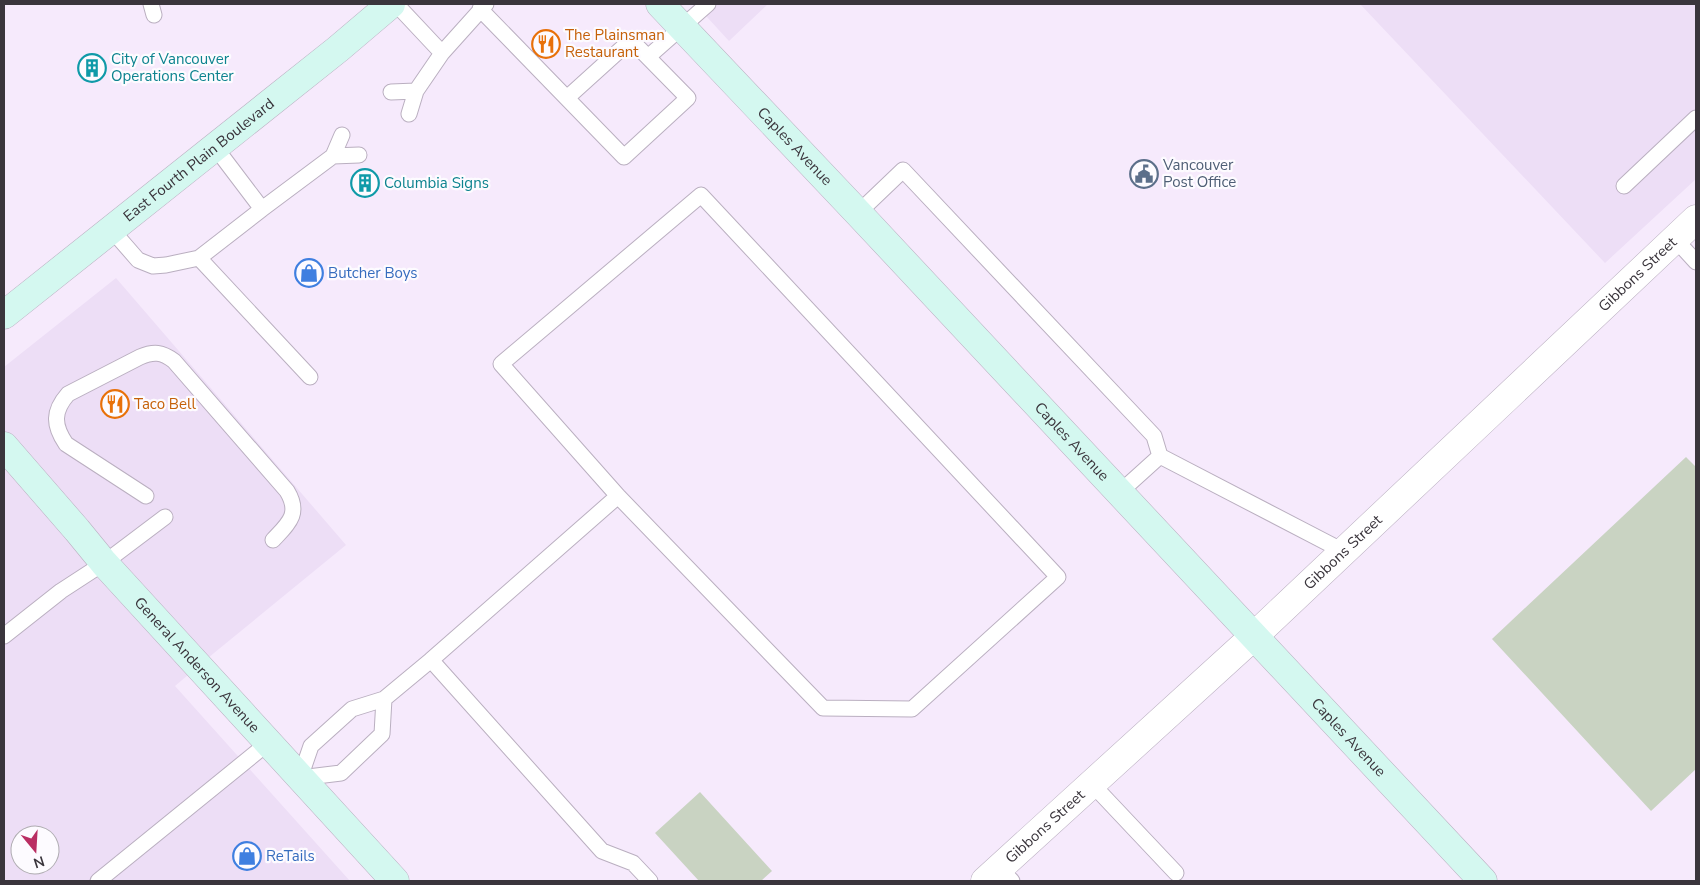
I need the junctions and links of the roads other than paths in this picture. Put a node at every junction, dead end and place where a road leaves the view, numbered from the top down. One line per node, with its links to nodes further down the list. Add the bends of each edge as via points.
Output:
1 (391, 4): 15 (street, East Fourth Plain Boulevard)
2 (396, 4): 7 (lane)
3 (660, 4): 6 (street, Caples Avenue)
4 (708, 4): 6 (lane)
5 (483, 6): 7 (lane); 11 (lane)
6 (682, 27): 8 (lane); 20 (street, Caples Avenue)
7 (442, 53): 9 (lane)
8 (648, 57): 11 (lane, via 631,40); 11 (lane, via 688,98 624,157)
9 (416, 91): 10 (lane); 12 (lane)
10 (391, 92)
11 (568, 97)
12 (409, 114)
13 (1696, 118): 18 (lane)
14 (342, 135): 17 (lane)
15 (215, 147): 19 (lane); 22 (street, East Fourth Plain Boulevard)
16 (360, 155): 17 (lane)
17 (332, 156): 19 (lane)
18 (1624, 186)
19 (262, 209): 24 (lane)
20 (858, 213): 29 (lane, via 903,170 1154,436); 30 (street, Caples Avenue)
21 (1696, 219): 23 (street, Gibbons Street)
22 (112, 229): 24 (lane, via 138,260 153,266); 26 (street, East Fourth Plain Boulevard)
23 (1675, 239): 25 (lane); 35 (street, Gibbons Street)
24 (199, 258): 27 (lane)
25 (1696, 262)
26 (4, 315)
27 (310, 377)
28 (4, 446): 36 (street, General Anderson Avenue)
29 (1160, 456): 30 (lane); 35 (lane)
30 (1118, 493): 38 (street, Caples Avenue)
31 (146, 496): 34 (lane, via 66,444 56,424 61,403 68,394 140,356 158,352 174,361 287,491 293,514)
32 (618, 496): 32 (lane, via 823,708 912,710 1058,577 701,195 500,364); 39 (lane)
33 (165, 516): 36 (lane)
34 (273, 540)
35 (1343, 551): 38 (street, Gibbons Street)
36 (104, 563): 37 (lane, via 61,591); 41 (street, General Anderson Avenue)
37 (4, 636)
38 (1253, 636): 43 (street, Gibbons Street); 49 (street, Caples Avenue)
39 (431, 660): 40 (lane); 48 (lane, via 602,851 633,863)
40 (384, 699): 42 (lane, via 352,709 311,746); 42 (lane, via 382,734 341,773)
41 (268, 743): 42 (street, General Anderson Avenue); 46 (lane)
42 (300, 778): 47 (street, General Anderson Avenue)
43 (1092, 784): 44 (lane); 45 (street, Gibbons Street)
44 (1176, 873)
45 (999, 877)
46 (98, 881)
47 (395, 881)
48 (650, 881)
49 (1483, 881)

